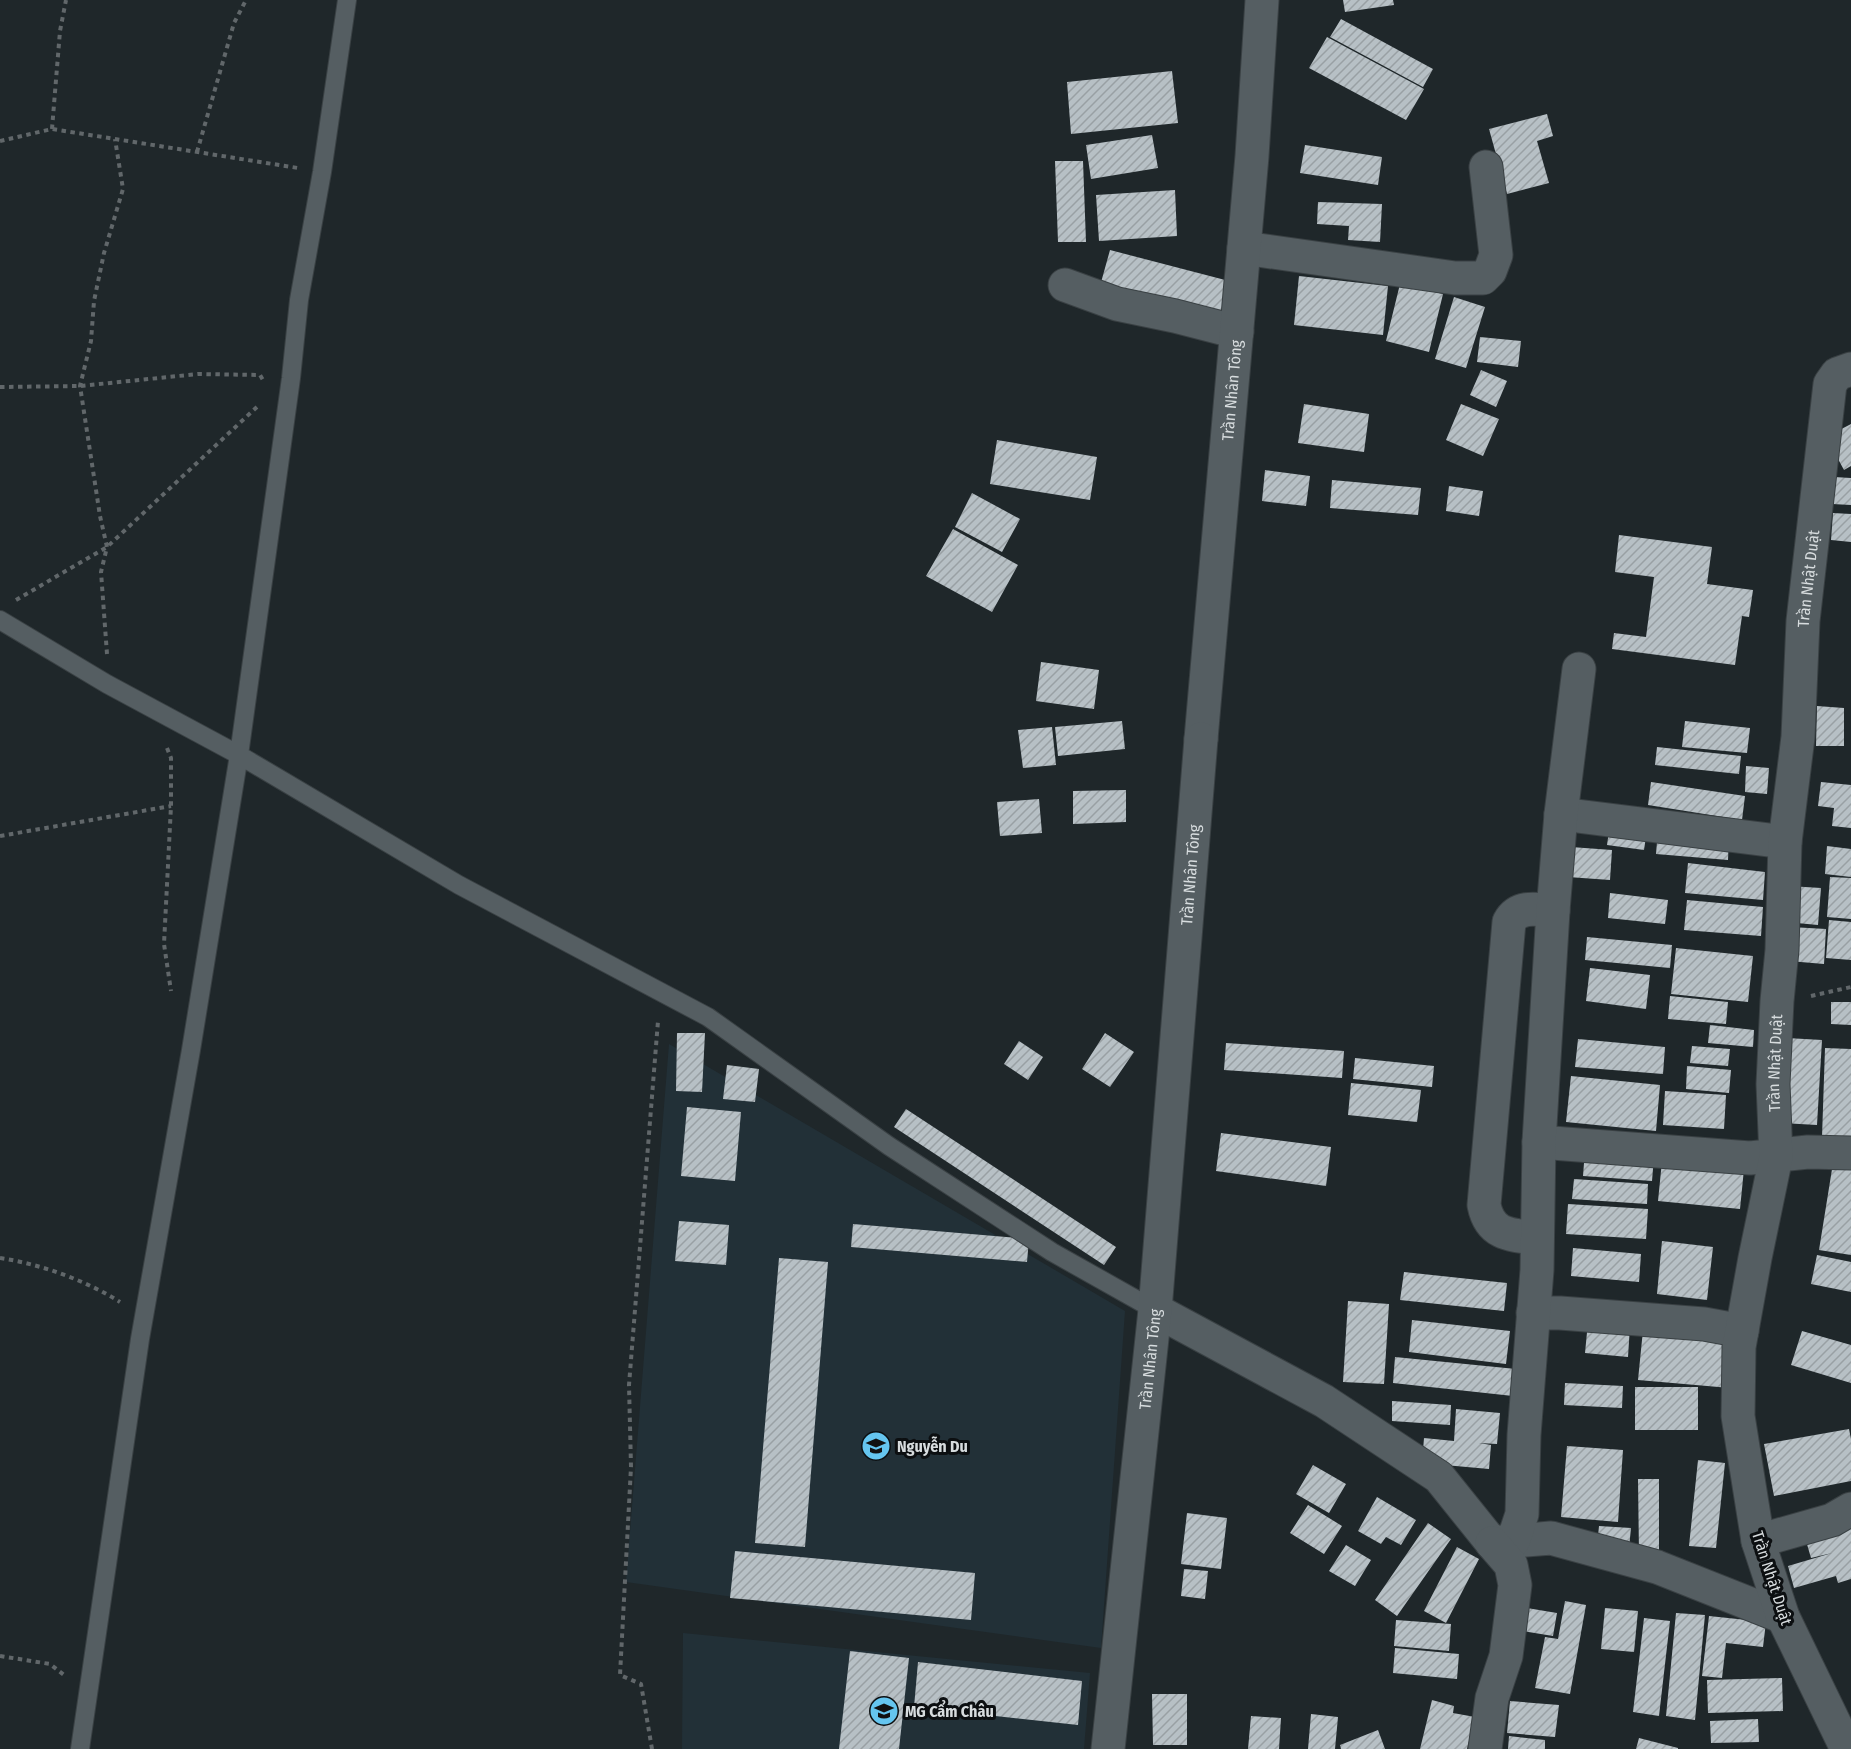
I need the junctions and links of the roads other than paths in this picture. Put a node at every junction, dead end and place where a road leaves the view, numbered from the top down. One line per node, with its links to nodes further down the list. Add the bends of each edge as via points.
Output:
1 (347, 0): 10 (lane, via 299,300)
2 (1262, 0): 4 (street, Trần Nhân Tông)
3 (1486, 167): 4 (street, via 1496,255 1483,278 1455,278)
4 (1244, 248): 6 (street, Trần Nhân Tông)
5 (1065, 285): 6 (street, via 1117,304)
6 (1237, 332): 18 (street, Trần Nhân Tông)
7 (1851, 369): 12 (street, Trần Nhật Duật, via 1837,374 1829,391 1803,621 1798,737)
8 (0, 620): 10 (lane, via 107,684)
9 (1579, 669): 11 (street)
10 (239, 754): 18 (lane, via 459,885 708,1017 889,1146 1052,1252); 25 (lane, via 140,1339)
11 (1561, 814): 12 (street); 13 (street)
12 (1785, 842): 16 (street, Trần Nhật Duật, via 1773,1084)
13 (1553, 910): 14 (street); 17 (street, via 1520,910 1509,922 1484,1205 1492,1225 1506,1233)
14 (1539, 1142): 16 (street, via 1723,1157); 17 (street)
15 (1851, 1154): 16 (street, via 1808,1152)
16 (1776, 1157): 20 (street, Trần Nhật Duật)
17 (1537, 1238): 19 (street)
18 (1155, 1310): 23 (street, via 1324,1401 1439,1477); 26 (street, Trần Nhân Tông)
19 (1533, 1313): 20 (street, via 1704,1324); 23 (street, via 1522,1514 1513,1541)
20 (1742, 1331): 22 (street, Trần Nhật Duật, via 1738,1416)
21 (1851, 1509): 22 (street, via 1832,1520)
22 (1758, 1541): 24 (street, Trần Nhật Duật)
23 (1492, 1543): 24 (street, via 1551,1538 1657,1567); 27 (street, via 1511,1565 1515,1585 1506,1656 1492,1698)
24 (1783, 1617): 28 (street, Trần Nhật Duật)
25 (80, 1749)
26 (1108, 1749)
27 (1485, 1749)
28 (1847, 1749)

